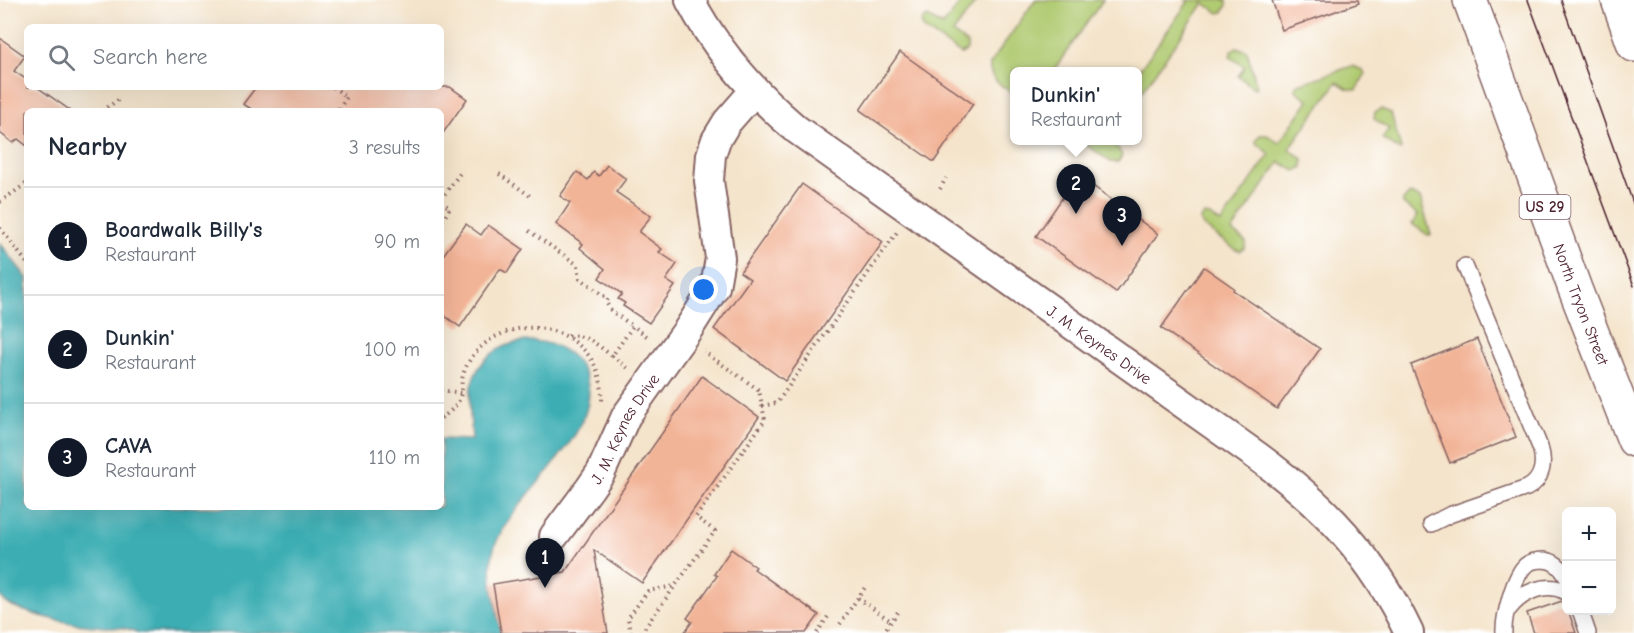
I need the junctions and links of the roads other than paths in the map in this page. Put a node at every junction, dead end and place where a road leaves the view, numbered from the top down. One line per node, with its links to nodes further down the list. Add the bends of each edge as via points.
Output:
1 (690, 0): 5 (street, J. M. Keynes Drive, via 710,33)
2 (1470, 0): 7 (main road, North Tryon Street / US 29)
3 (1618, 0): 4 (main road)
4 (1634, 45)
5 (755, 90): 9 (street, J. M. Keynes Drive, via 727,122 711,155 710,180 720,258 715,287 626,416 601,472); 14 (street, J. M. Keynes Drive, via 810,140 1300,488 1351,540 1375,572)
6 (1465, 266): 8 (lane, via 1540,447 1543,464 1536,482 1527,488 1449,514)
7 (1634, 440)
8 (1431, 524)
9 (554, 536)
10 (1562, 570): 12 (lane, via 1550,561 1528,563 1518,575)
11 (1562, 590): 12 (lane, via 1537,589 1520,597)
12 (1506, 613): 15 (lane)
13 (1582, 615): 16 (lane)
14 (1409, 633)
15 (1504, 633)
16 (1588, 633)

